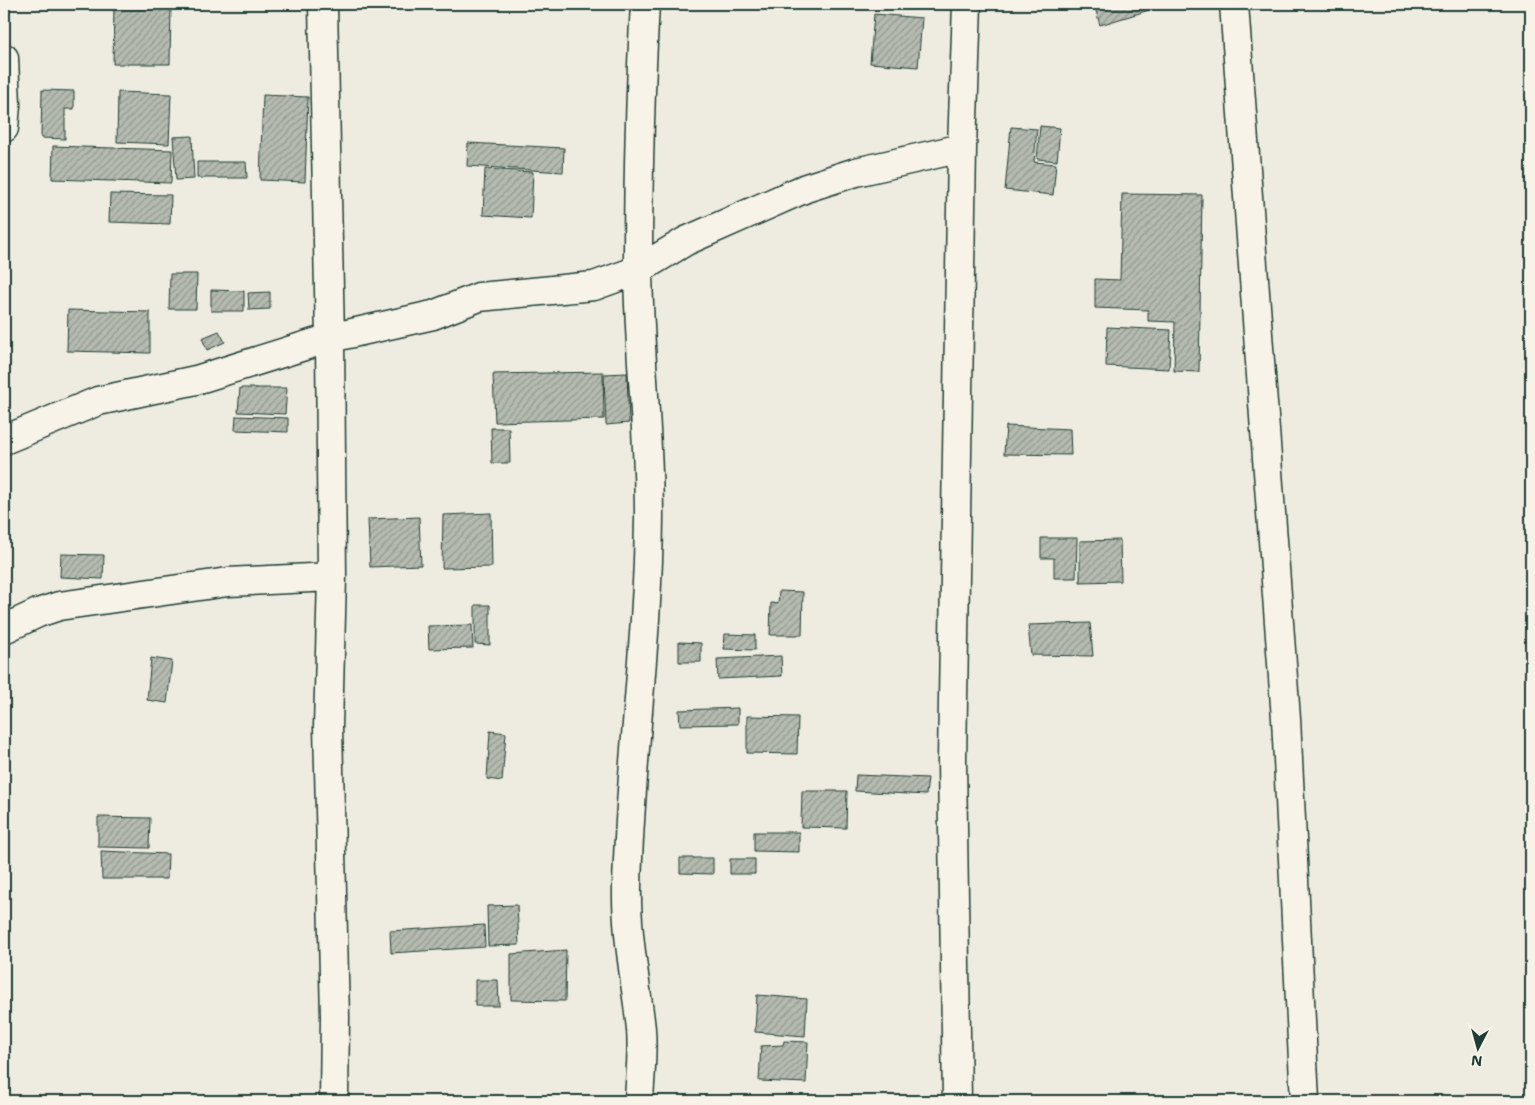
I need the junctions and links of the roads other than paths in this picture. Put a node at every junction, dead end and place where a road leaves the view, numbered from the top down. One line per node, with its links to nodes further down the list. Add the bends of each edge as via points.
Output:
1 (323, 4): 9 (street)
2 (645, 4): 8 (street)
3 (967, 4): 7 (street)
4 (1234, 4): 16 (street, via 1286,719)
5 (4, 58): 6 (street)
6 (4, 128)
7 (962, 148): 8 (street, via 856,172 806,188 686,241); 15 (street, via 952,761)
8 (638, 270): 9 (street, via 594,286 479,297 433,315); 14 (street, via 649,453 649,520 627,890 632,971 641,1032)
9 (330, 338): 10 (street, via 196,380 98,400); 11 (street)
10 (4, 440)
11 (332, 577): 12 (street, via 228,582 59,606); 13 (street, via 328,727)
12 (4, 629)
13 (334, 1101)
14 (639, 1101)
15 (957, 1101)
16 (1305, 1101)

